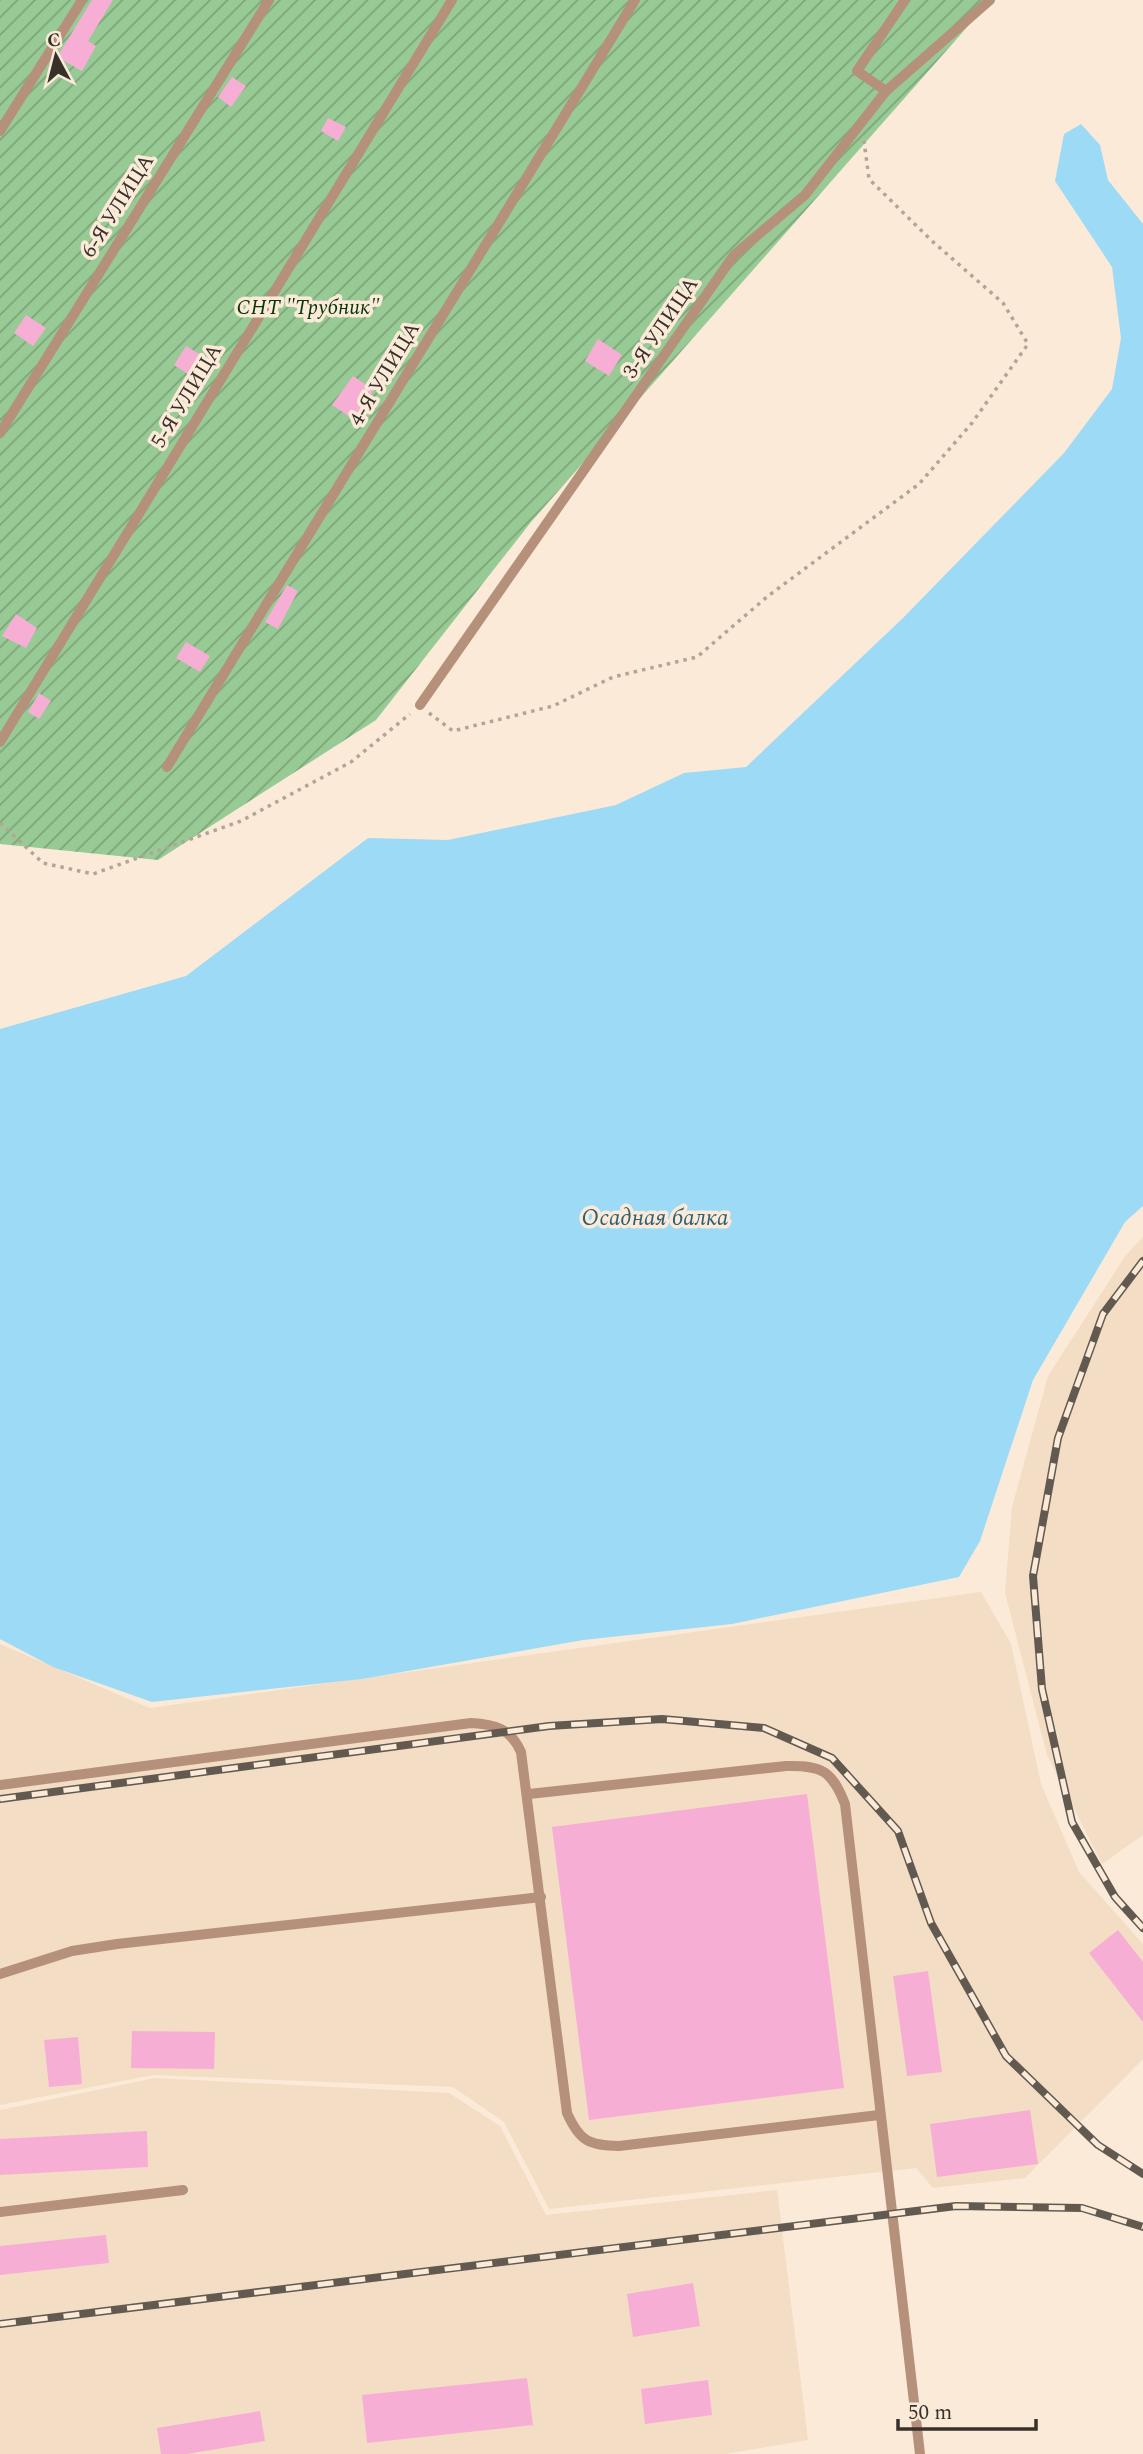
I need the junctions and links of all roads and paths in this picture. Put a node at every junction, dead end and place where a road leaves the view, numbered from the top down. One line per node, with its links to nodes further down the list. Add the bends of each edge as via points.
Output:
1 (82, 0): 9 (lane)
2 (269, 0): 10 (lane, 6-Я УЛИЦА)
3 (452, 0): 12 (lane, 5-Я УЛИЦА)
4 (635, 0): 13 (lane, 4-Я УЛИЦА)
5 (905, 0): 7 (lane, via 857,71)
6 (990, 0): 7 (lane, 3-Я УЛИЦА)
7 (886, 91): 8 (lane, 3-Я УЛИЦА)
8 (862, 122): 11 (lane, 3-Я УЛИЦА, via 805,195 734,255); 11 (path, via 869,179 1003,303 1028,344 972,423 919,484 768,596 697,657 613,677 553,706 453,731)
9 (0, 131)
10 (0, 433)
11 (420, 705): 14 (path, via 351,762 241,821 93,874 43,863)
12 (0, 742)
13 (167, 767)
14 (0, 823)
15 (0, 1785): 16 (lane, via 471,1723 492,1724 515,1740)
16 (528, 1794): 17 (lane); 19 (lane, via 786,1766 806,1766 836,1781 845,1804)
17 (541, 1897): 18 (lane, via 117,1944 72,1951); 19 (lane, via 567,2113 593,2146)
18 (0, 1974)
19 (880, 2116): 22 (lane)
20 (183, 2190): 21 (lane)
21 (0, 2212)
22 (920, 2454)

